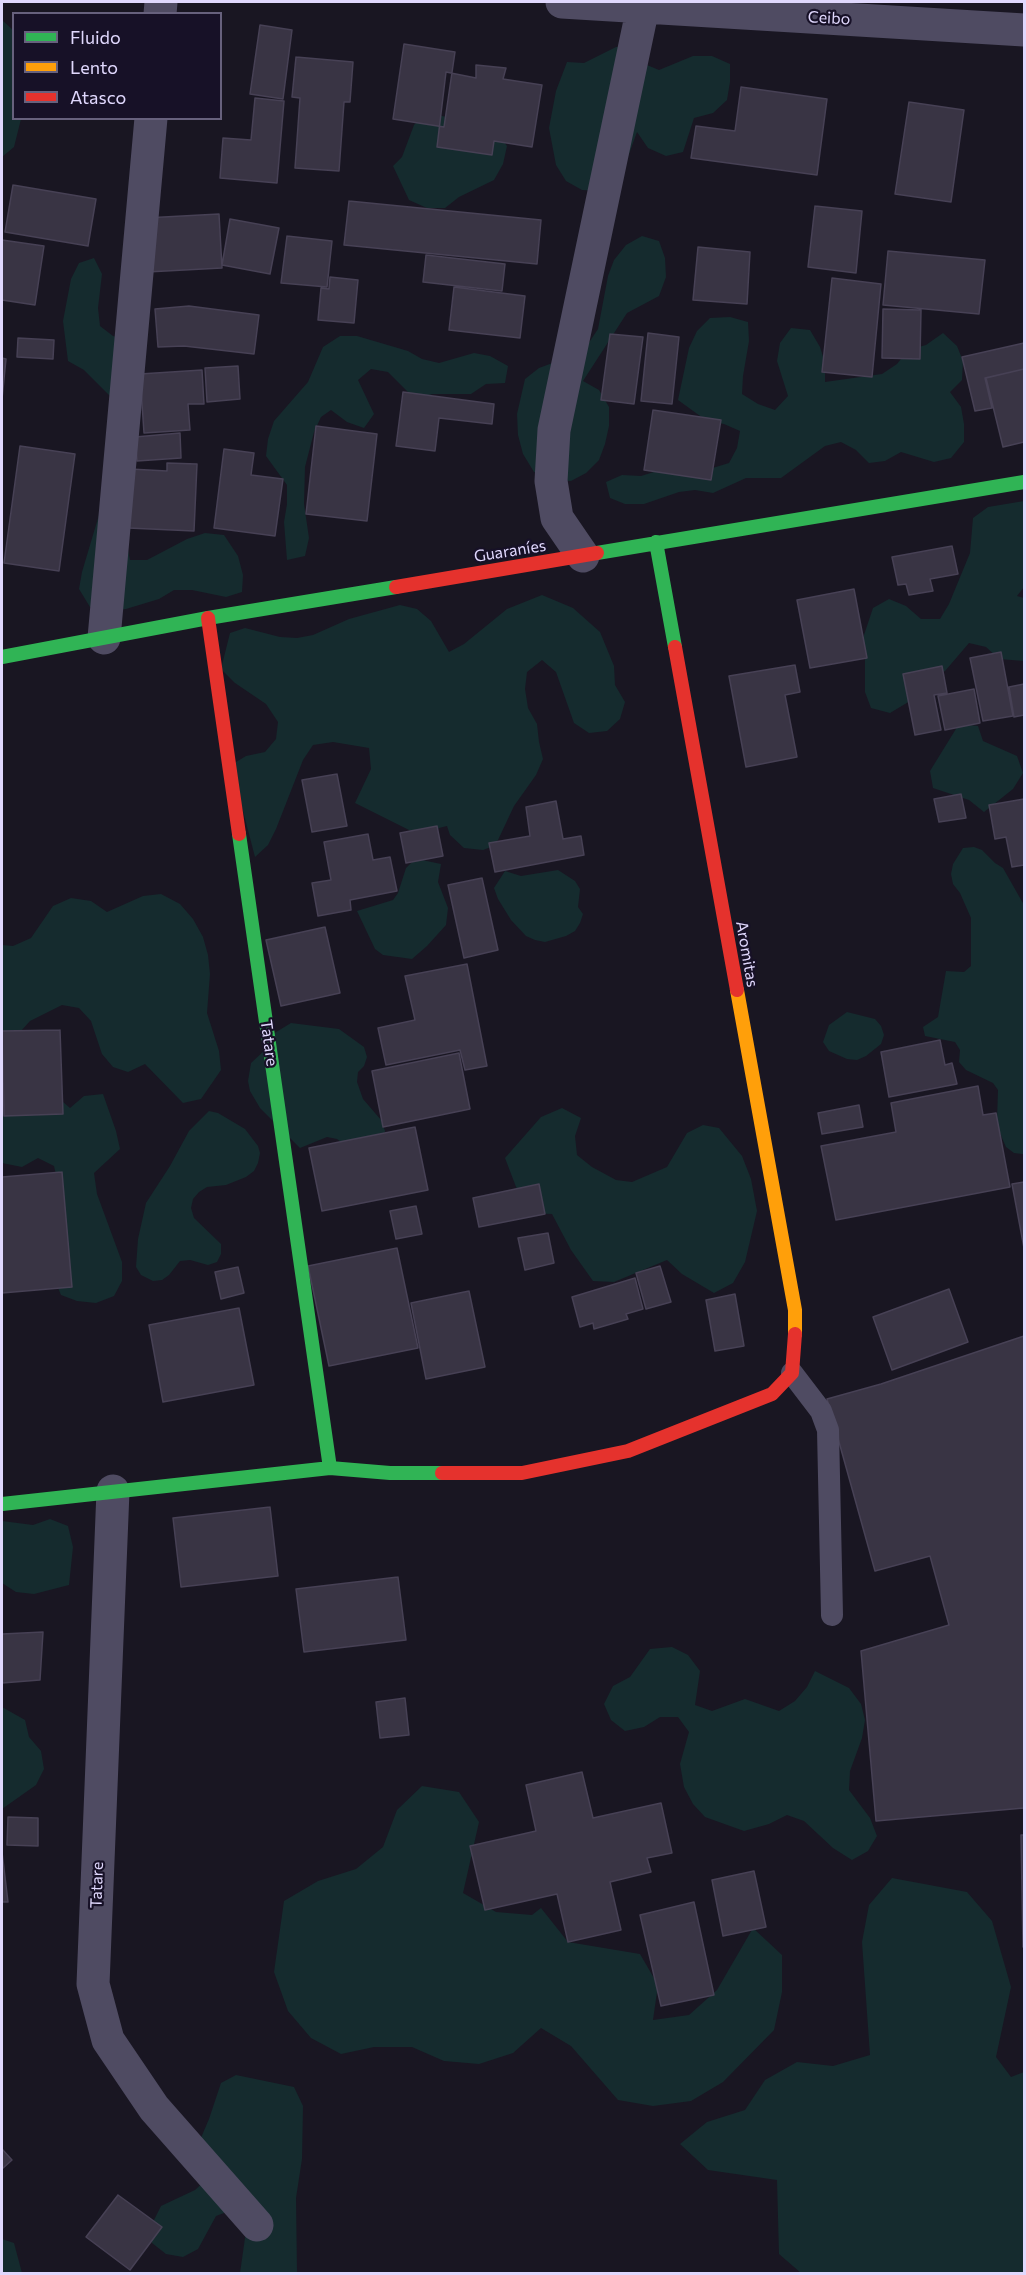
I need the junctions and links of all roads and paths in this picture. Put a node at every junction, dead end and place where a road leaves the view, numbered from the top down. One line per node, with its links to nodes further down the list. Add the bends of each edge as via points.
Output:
1 (562, 2): 2 (street, Ceibo)
2 (643, 7): 3 (street, Ceibo); 7 (street, via 554,430 550,481 557,518)
3 (1024, 30)
4 (151, 120): 9 (street)
5 (1024, 482): 6 (street, Guaraníes)
6 (656, 542): 7 (street, Guaraníes); 11 (street, Aromitas, via 795,1310)
7 (583, 556): 8 (street, Guaraníes)
8 (208, 618): 9 (street, Guaraníes); 12 (street, Tatare)
9 (104, 638): 10 (street, Guaraníes)
10 (2, 657)
11 (792, 1373): 12 (street, via 772,1394 628,1451 522,1473 390,1473); 15 (lane, via 821,1411 828,1430)
12 (330, 1468): 13 (street)
13 (113, 1491): 14 (street); 16 (street, Tatare, via 93,1984 108,2040 154,2108)
14 (2, 1504)
15 (832, 1615)
16 (256, 2224)

